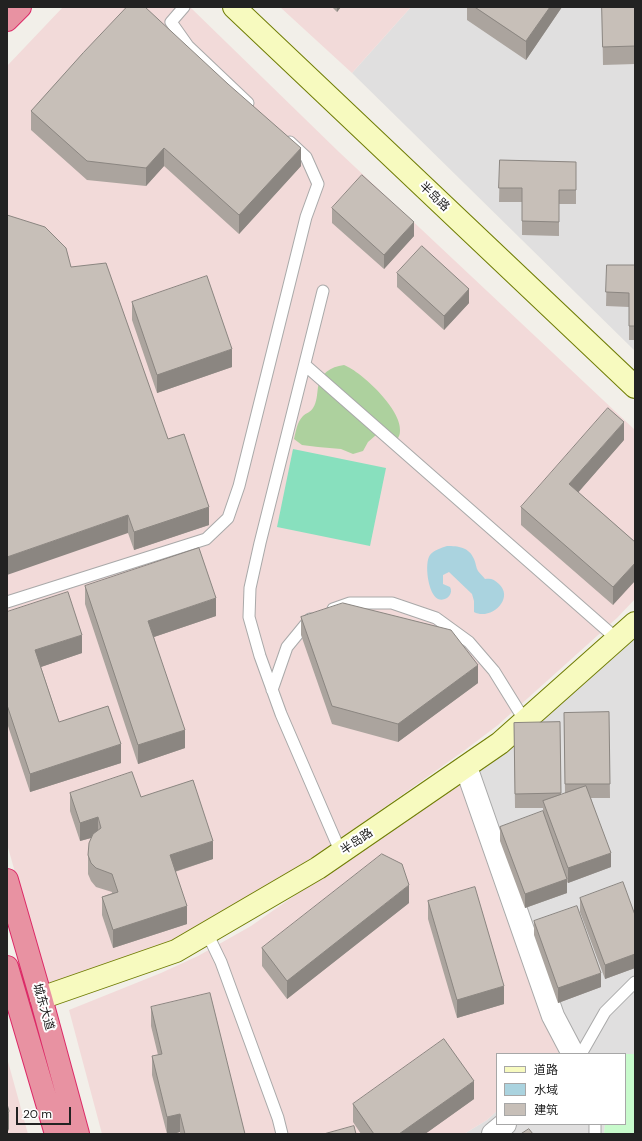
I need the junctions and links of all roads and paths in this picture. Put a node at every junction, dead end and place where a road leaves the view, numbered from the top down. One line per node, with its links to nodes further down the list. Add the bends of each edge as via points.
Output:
1 (20, 7): 4 (highway)
2 (184, 7): 5 (lane, via 171,22 188,46)
3 (234, 7): 9 (street, 半岛路)
4 (7, 20)
5 (255, 109)
6 (284, 136): 10 (lane, via 306,157 318,184 306,217 239,486 228,518 206,539)
7 (323, 291): 8 (lane)
8 (305, 365): 12 (lane); 13 (lane, via 250,588 249,617)
9 (635, 387)
10 (7, 602)
11 (635, 623): 12 (street, 半岛路)
12 (617, 639): 14 (street, 半岛路)
13 (272, 690): 14 (lane, via 287,647 310,619 350,603 392,603 436,618 469,642 494,671); 16 (lane)
14 (525, 721): 15 (street, 半岛路)
15 (466, 767): 16 (street, 半岛路); 22 (street, via 553,1016)
16 (341, 853): 18 (street, 半岛路)
17 (7, 880): 21 (highway, 城东大道)
18 (207, 933): 21 (street, 半岛路, via 176,951); 27 (lane, via 221,962)
19 (7, 967): 25 (highway, 城东大道)
20 (635, 982): 23 (lane, via 605,1012)
21 (41, 998): 26 (highway, 城东大道)
22 (572, 1053)
23 (582, 1053)
24 (504, 1125): 28 (street)
25 (56, 1134)
26 (78, 1134)
27 (282, 1134)
28 (493, 1134)

